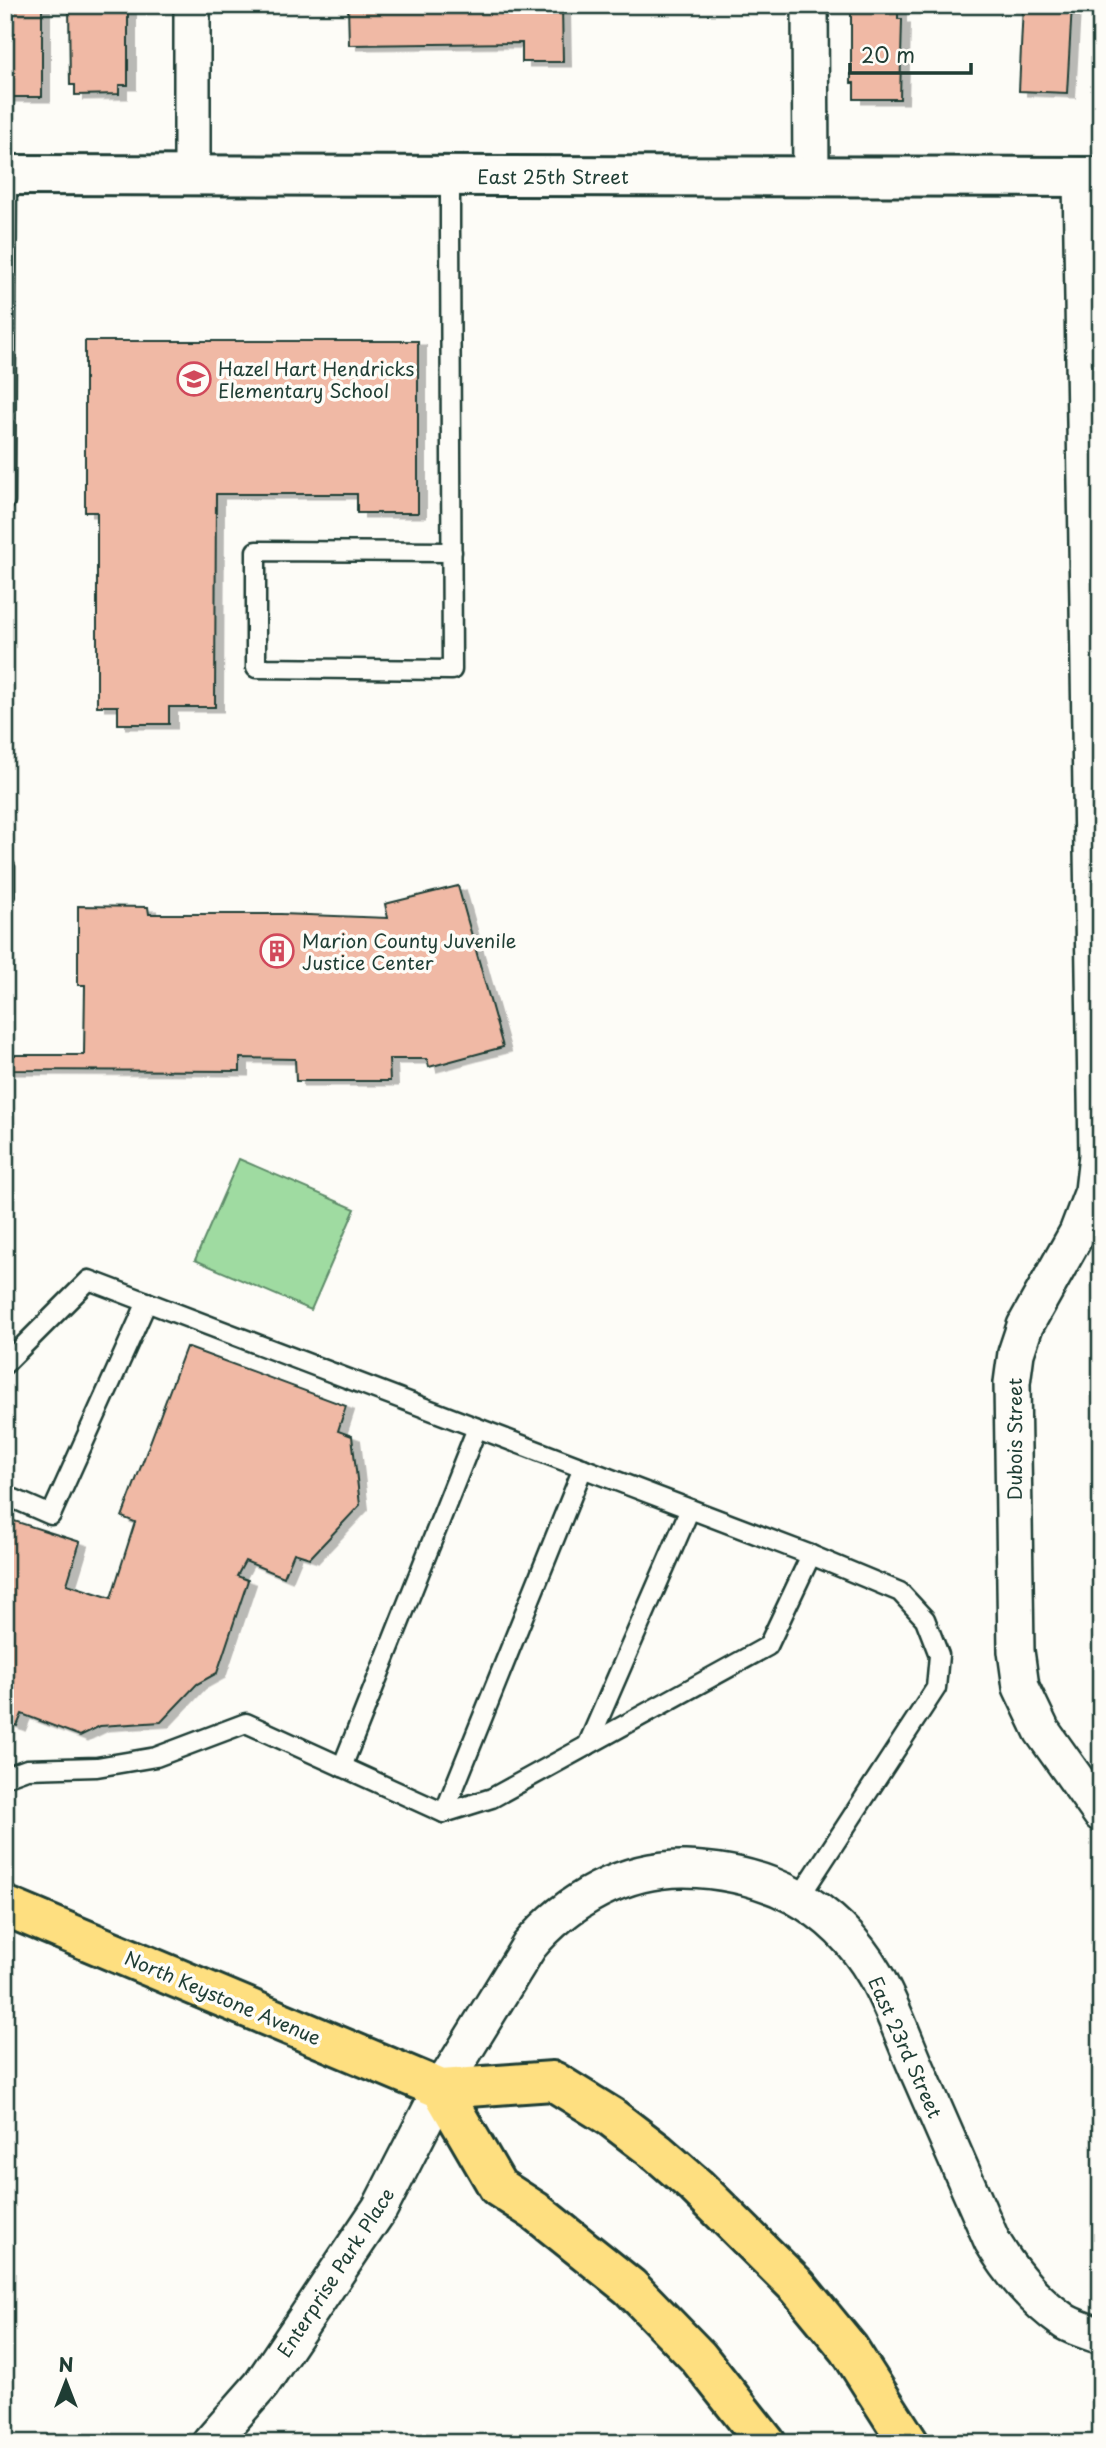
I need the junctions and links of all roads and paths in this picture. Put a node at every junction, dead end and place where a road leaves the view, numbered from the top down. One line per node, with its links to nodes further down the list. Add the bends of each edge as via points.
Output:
1 (192, 5): 4 (street)
2 (810, 5): 6 (street)
3 (6, 175): 4 (street, East 25th Street); 8 (lane)
4 (192, 175): 5 (street, East 25th Street)
5 (450, 175): 6 (street, East 25th Street); 10 (lane)
6 (811, 177): 7 (street, East 25th Street)
7 (1091, 177): 24 (street, Dubois Street, via 1097,1156 1093,1191 1077,1233 1025,1326 1012,1382 1016,1651 1021,1687 1042,1731)
8 (6, 285): 9 (lane)
9 (5, 501)
10 (452, 552): 10 (lane, via 452,670 256,668 256,551)
11 (5, 868): 12 (lane)
12 (5, 894)
13 (147, 1302): 14 (lane, via 89,1280); 15 (lane); 17 (lane, via 51,1515)
14 (5, 1364)
15 (477, 1428): 16 (lane); 21 (lane)
16 (583, 1468): 18 (lane); 23 (lane)
17 (5, 1495)
18 (690, 1509): 19 (lane); 20 (lane)
19 (811, 1555): 20 (lane, via 768,1646); 25 (lane, via 900,1592 925,1619 939,1655 936,1688)
20 (587, 1746): 23 (lane, via 492,1798)
21 (342, 1767): 22 (lane, via 246,1723 156,1757 97,1767 27,1769); 23 (lane)
22 (5, 1777)
23 (444, 1813)
24 (1101, 1814)
25 (799, 1898): 27 (street, East 23rd Street, via 747,1876 710,1870 673,1869 619,1880 569,1907 535,1938); 28 (street, East 23rd Street, via 842,1931 876,1976 1001,2257 1024,2287 1067,2323)
26 (5, 1906): 27 (main road, North Keystone Avenue)
27 (441, 2089): 29 (street, Enterprise Park Place, via 373,2220 261,2385); 30 (main road, via 498,2187 630,2287 698,2357); 31 (main road, North Keystone Avenue, via 552,2081 658,2153 798,2287 849,2349)
28 (1101, 2336)
29 (210, 2443)
30 (766, 2443)
31 (909, 2443)

